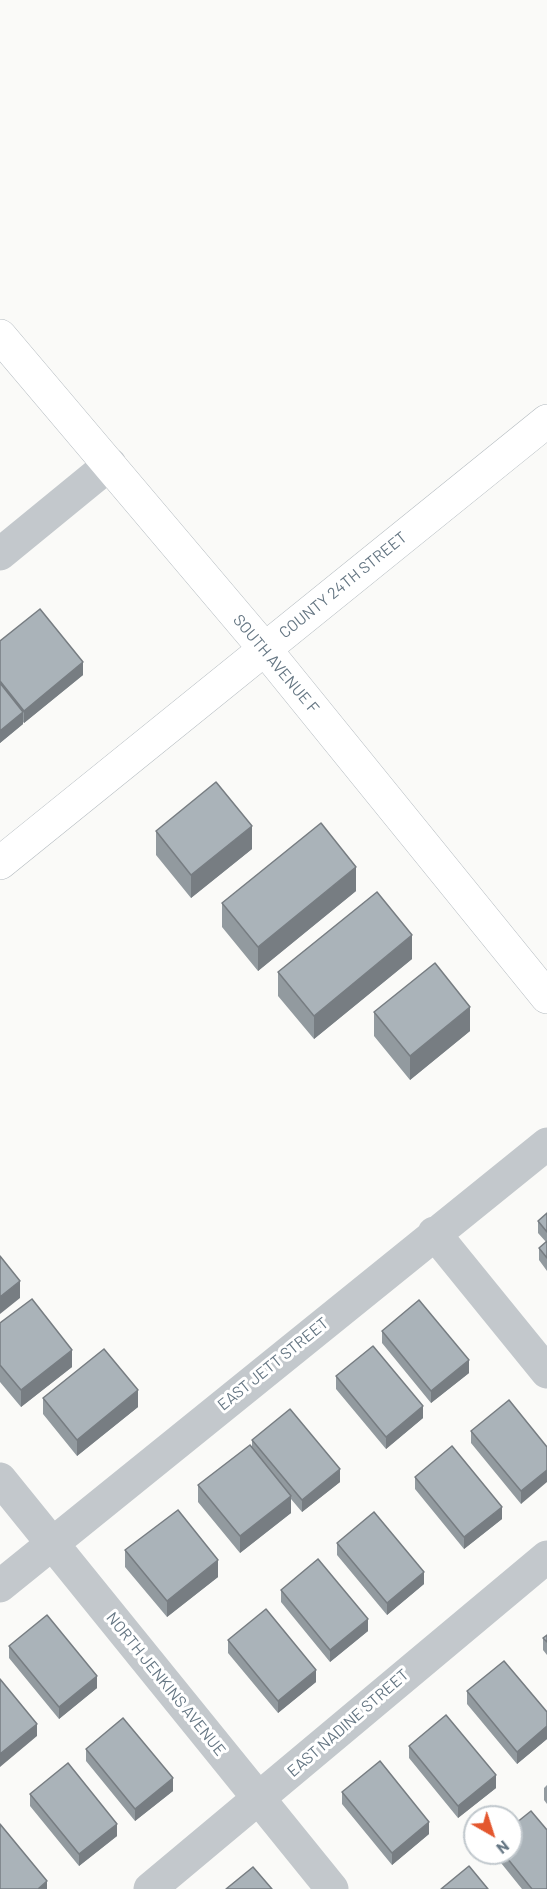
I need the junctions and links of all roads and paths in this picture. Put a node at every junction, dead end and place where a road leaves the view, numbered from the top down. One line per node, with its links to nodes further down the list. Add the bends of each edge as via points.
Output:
1 (0, 336): 3 (main road, SOUTH AVENUE F)
2 (547, 422): 5 (main road, COUNTY 24TH STREET)
3 (110, 464): 4 (street); 5 (main road, SOUTH AVENUE F)
4 (0, 554)
5 (264, 648): 6 (main road, COUNTY 24TH STREET); 7 (main road, SOUTH AVENUE F)
6 (0, 863)
7 (547, 997)
8 (547, 1144): 9 (street, EAST JETT STREET)
9 (434, 1233): 10 (street); 12 (street, EAST JETT STREET)
10 (547, 1372)
11 (0, 1479): 12 (street, NORTH JENKINS AVENUE)
12 (52, 1544): 14 (street, EAST JETT STREET); 15 (street, NORTH JENKINS AVENUE)
13 (547, 1557): 15 (street, EAST NADINE STREET, via 400,1677)
14 (0, 1586)
15 (260, 1800): 16 (street, EAST NADINE STREET); 17 (street, NORTH JENKINS AVENUE)
16 (150, 1889)
17 (332, 1889)

